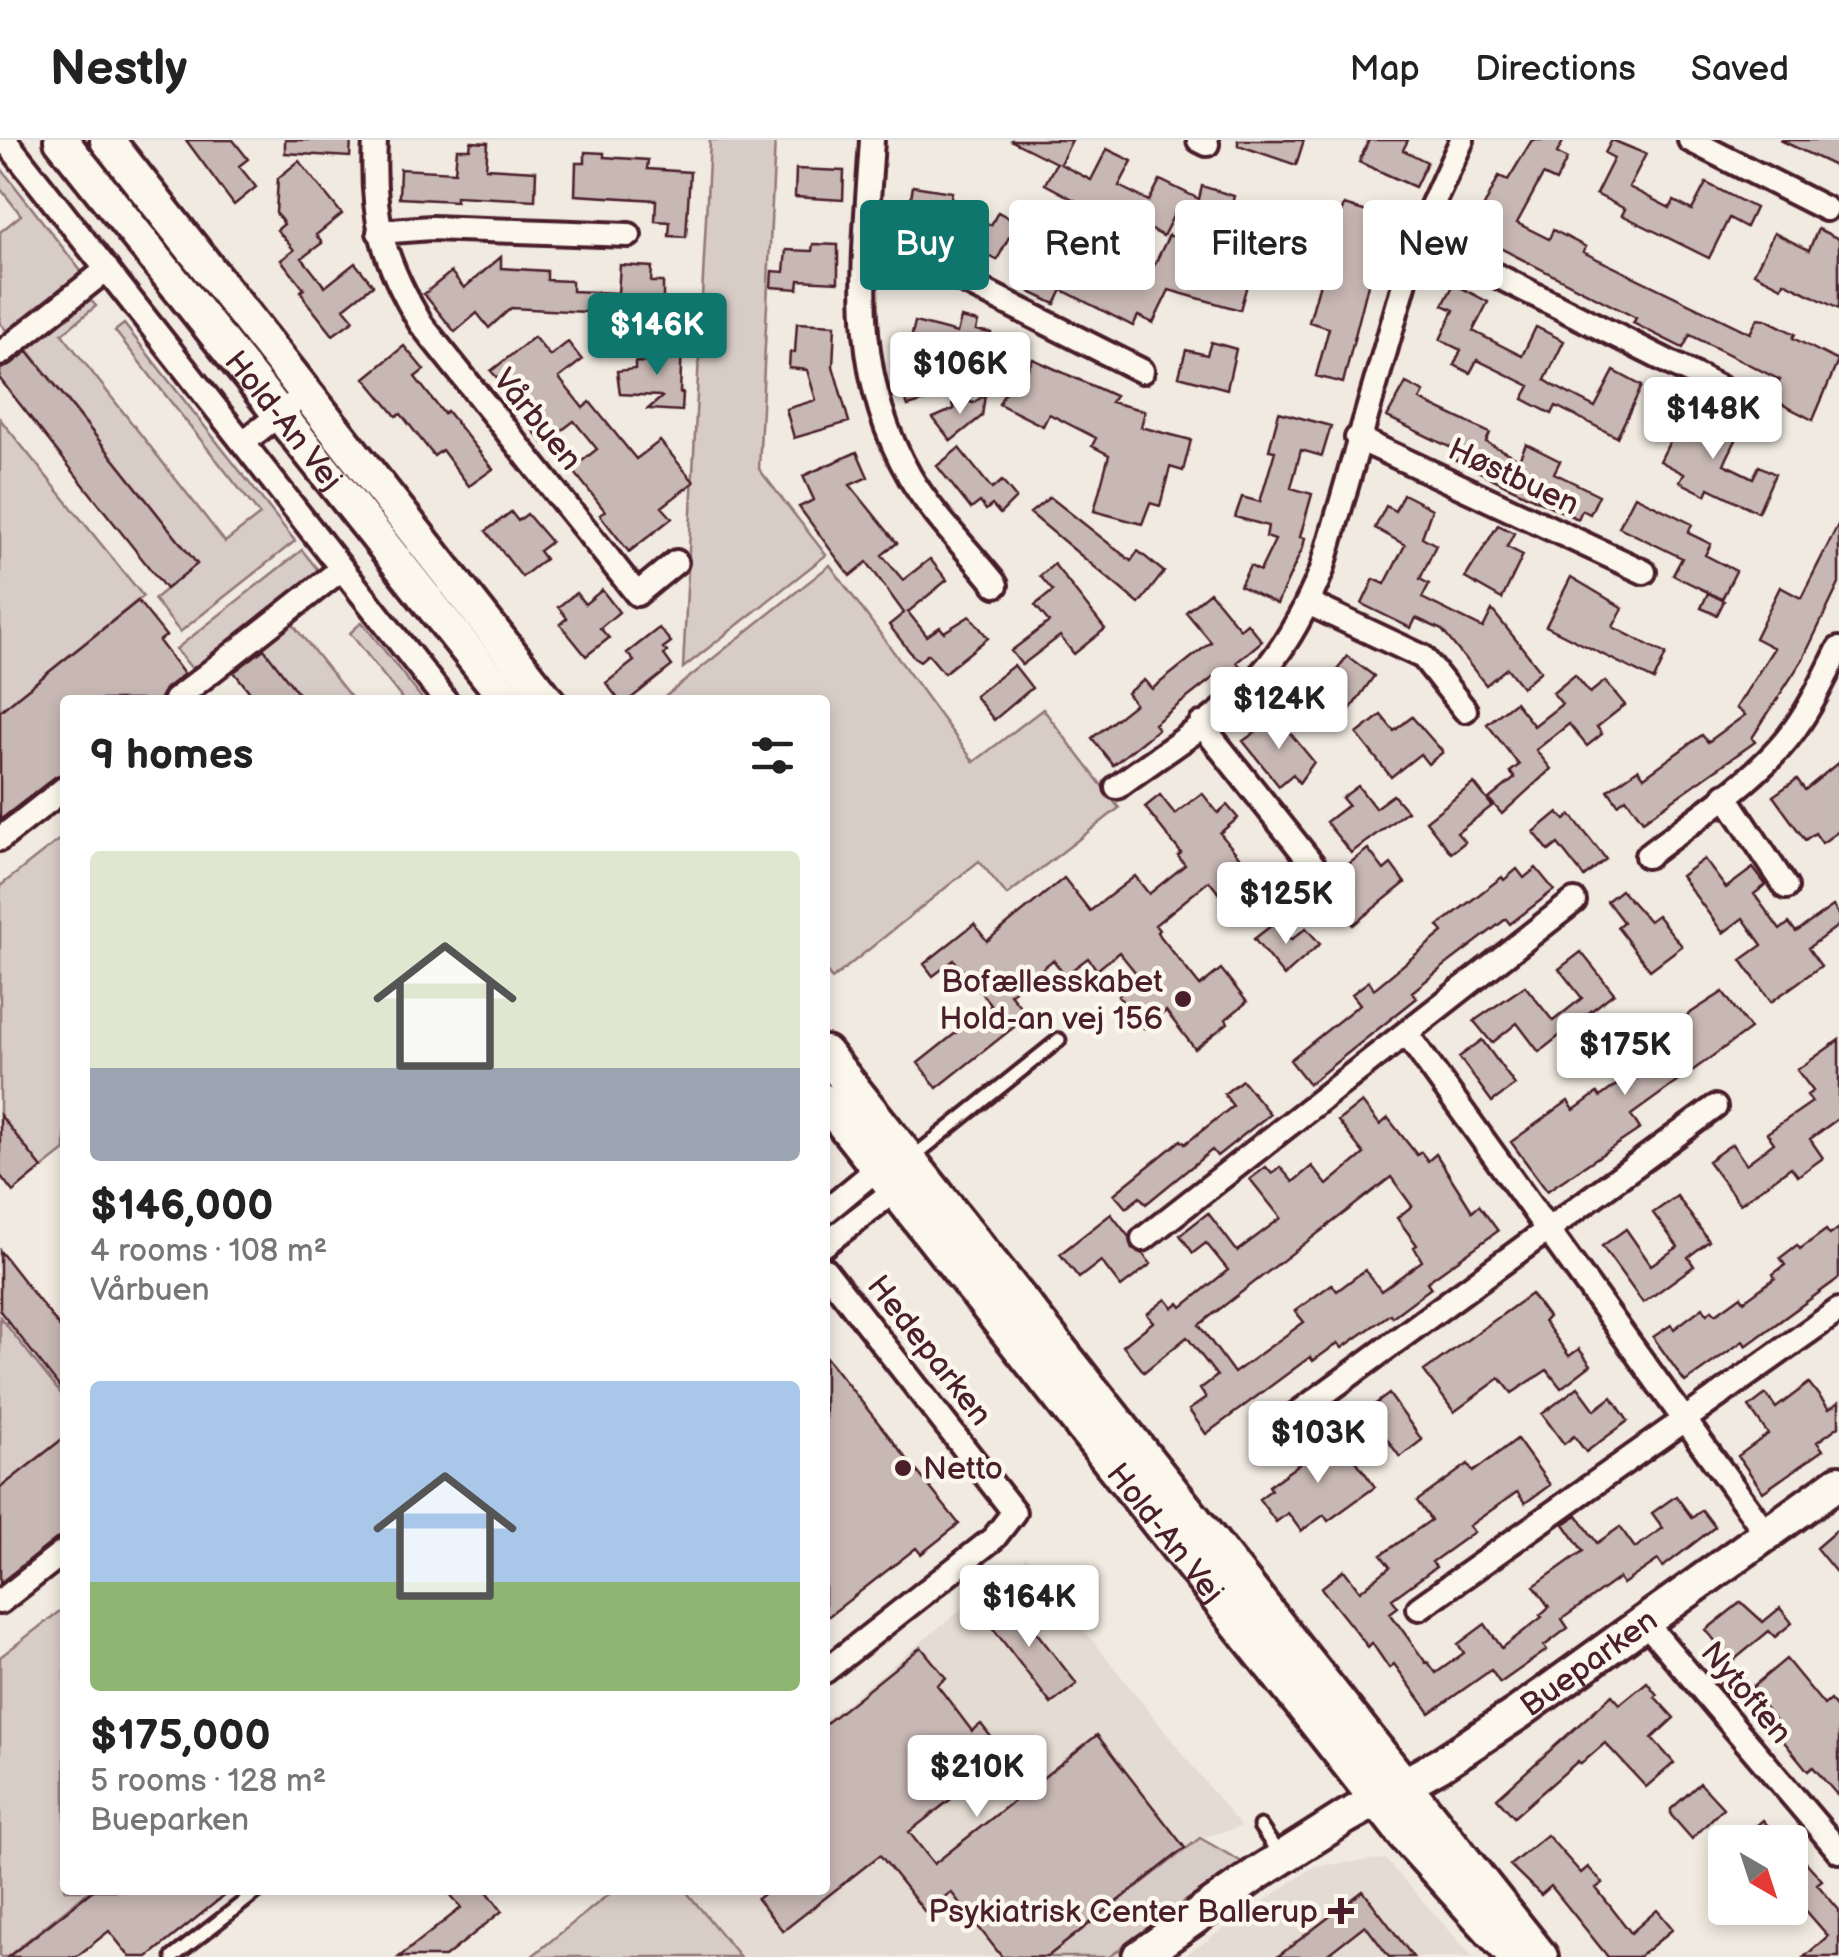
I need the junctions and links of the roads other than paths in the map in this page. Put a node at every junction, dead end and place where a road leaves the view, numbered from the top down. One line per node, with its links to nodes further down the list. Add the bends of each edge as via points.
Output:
1 (4, 140): 13 (street)
2 (60, 140): 22 (street, Hold-An Vej)
3 (107, 140): 20 (street, Hold-An Vej)
4 (375, 140): 11 (street, Vårbuen)
5 (872, 140): 8 (street)
6 (1462, 140): 9 (street)
7 (1690, 140): 10 (street)
8 (869, 200)
9 (1434, 200)
10 (1826, 209)
11 (379, 232): 12 (street); 25 (street, Vårbuen, via 394,280 421,324 637,594)
12 (629, 235)
13 (107, 269): 18 (street); 24 (street)
14 (1503, 279): 21 (street)
15 (865, 290): 28 (street, via 866,351 880,416 912,479)
16 (982, 290): 19 (street)
17 (1402, 290): 23 (street)
18 (0, 354)
19 (1142, 370)
20 (307, 393): 22 (street); 34 (street, Hold-An Vej)
21 (1742, 399)
22 (278, 416): 24 (street); 33 (street, Hold-An Vej)
23 (1357, 438): 27 (street, Høstbuen); 29 (street)
24 (242, 443): 26 (street)
25 (676, 562)
26 (340, 570): 31 (street); 32 (street)
27 (1644, 572)
28 (996, 586)
29 (1308, 603): 35 (street, via 1423,658); 36 (street, via 1268,666)
30 (1839, 649): 39 (street, via 1792,733)
31 (182, 695)
32 (440, 695)
33 (503, 695)
34 (543, 695)
35 (1466, 710)
36 (1200, 724): 37 (street); 42 (street)
37 (1117, 787)
38 (60, 792): 40 (street)
39 (1725, 795): 41 (street); 43 (street)
40 (0, 839)
41 (1648, 856)
42 (1314, 866)
43 (1786, 887)
44 (1574, 901): 45 (street)
45 (1406, 1034): 53 (street); 55 (street)
46 (1059, 1040): 50 (lane)
47 (830, 1059): 50 (street, Hold-An Vej)
48 (830, 1107): 51 (street, Hold-An Vej)
49 (1715, 1107): 53 (street)
50 (910, 1160): 51 (street); 67 (street, Hold-An Vej)
51 (887, 1179): 52 (street); 54 (street); 67 (street, Hold-An Vej)
52 (830, 1209)
53 (1548, 1230): 58 (street); 59 (street)
54 (830, 1239)
55 (1143, 1239)
56 (830, 1276): 66 (street, Hedeparken, via 1014,1512 994,1538)
57 (1839, 1310): 58 (street)
58 (1686, 1418): 61 (street); 64 (street)
59 (1283, 1424)
60 (1839, 1482): 61 (street, Bueparken)
61 (1766, 1533): 65 (street, Bueparken)
62 (60, 1554): 63 (street)
63 (0, 1602)
64 (1420, 1608)
65 (1644, 1621): 67 (street, Bueparken, via 1504,1722); 69 (street, Nytoften)
66 (830, 1667)
67 (1390, 1792): 70 (street, Bueparken); 74 (street, Hold-An Vej, via 1422,1855); 75 (street, Hold-An Vej)
68 (1260, 1826): 70 (lane)
69 (1839, 1851)
70 (1282, 1858): 73 (street, Bueparken)
71 (253, 1895): 72 (lane)
72 (173, 1957)
73 (1138, 1957)
74 (1515, 1957)
75 (1541, 1957)

